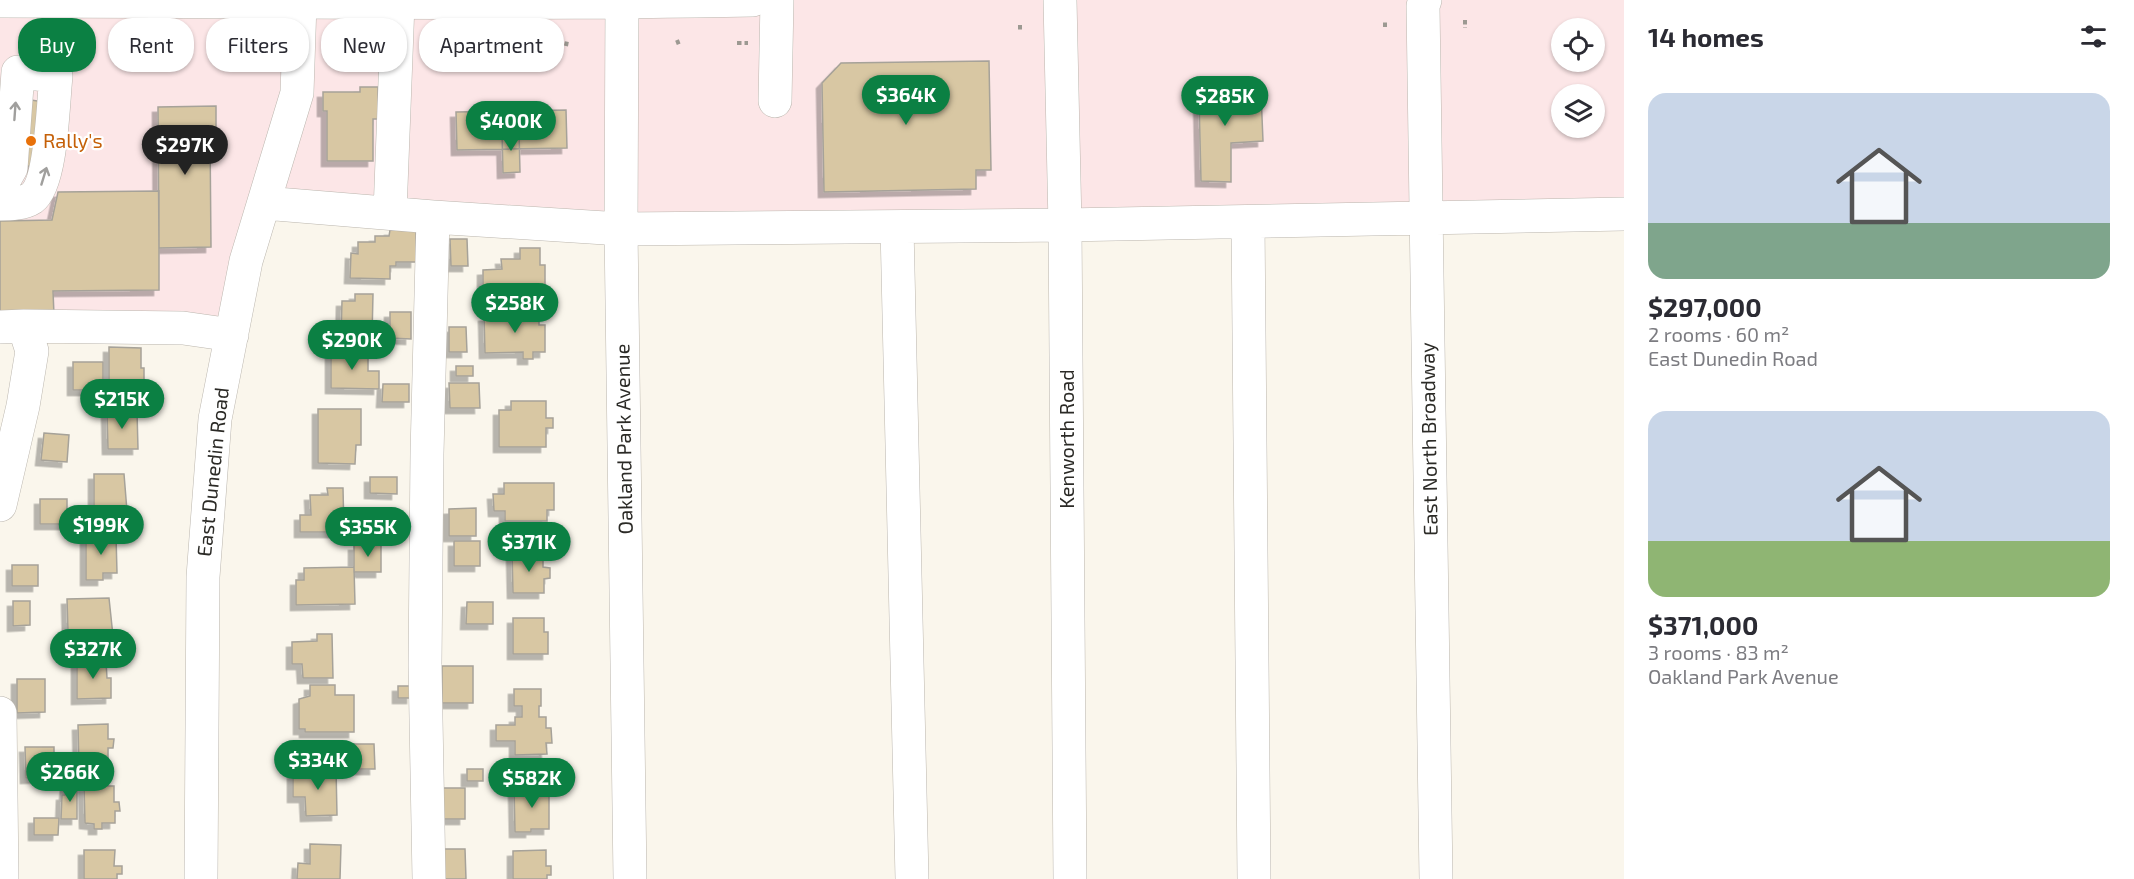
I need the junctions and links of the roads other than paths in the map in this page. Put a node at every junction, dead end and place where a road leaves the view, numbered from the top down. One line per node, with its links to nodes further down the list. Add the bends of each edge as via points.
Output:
1 (753, 0): 8 (street)
2 (777, 0): 11 (street)
3 (1060, 0): 20 (street, Kenworth Road)
4 (1425, 0): 18 (street, East North Broadway)
5 (0, 1): 6 (street)
6 (177, 1): 9 (street)
7 (457, 1): 8 (street); 10 (street)
8 (622, 1): 22 (street, Oakland Park Avenue)
9 (316, 2): 10 (street); 13 (street, East Dunedin Road, via 297,93)
10 (398, 3): 15 (street)
11 (775, 101)
12 (0, 187): 14 (street, via 11,168 18,72 56,76 47,170 39,189 32,198 20,203)
13 (264, 203): 15 (street); 24 (street, East Dunedin Road, via 246,261)
14 (0, 204)
15 (390, 213): 17 (street)
16 (1624, 214): 18 (street)
17 (433, 217): 22 (street); 29 (street, via 425,665)
18 (1425, 219): 19 (street); 34 (street, East North Broadway)
19 (1248, 222): 20 (street); 33 (street)
20 (1065, 225): 21 (street); 32 (street, Kenworth Road)
21 (897, 226): 22 (street); 31 (street)
22 (621, 230): 30 (street, Oakland Park Avenue)
23 (12, 326): 24 (street, via 183,328); 25 (street, via 32,351)
24 (232, 335): 28 (street, East Dunedin Road, via 215,419 203,577)
25 (0, 505)
26 (0, 713): 27 (street)
27 (2, 879)
28 (201, 879)
29 (429, 879)
30 (630, 879)
31 (912, 879)
32 (1070, 879)
33 (1254, 879)
34 (1436, 879)

